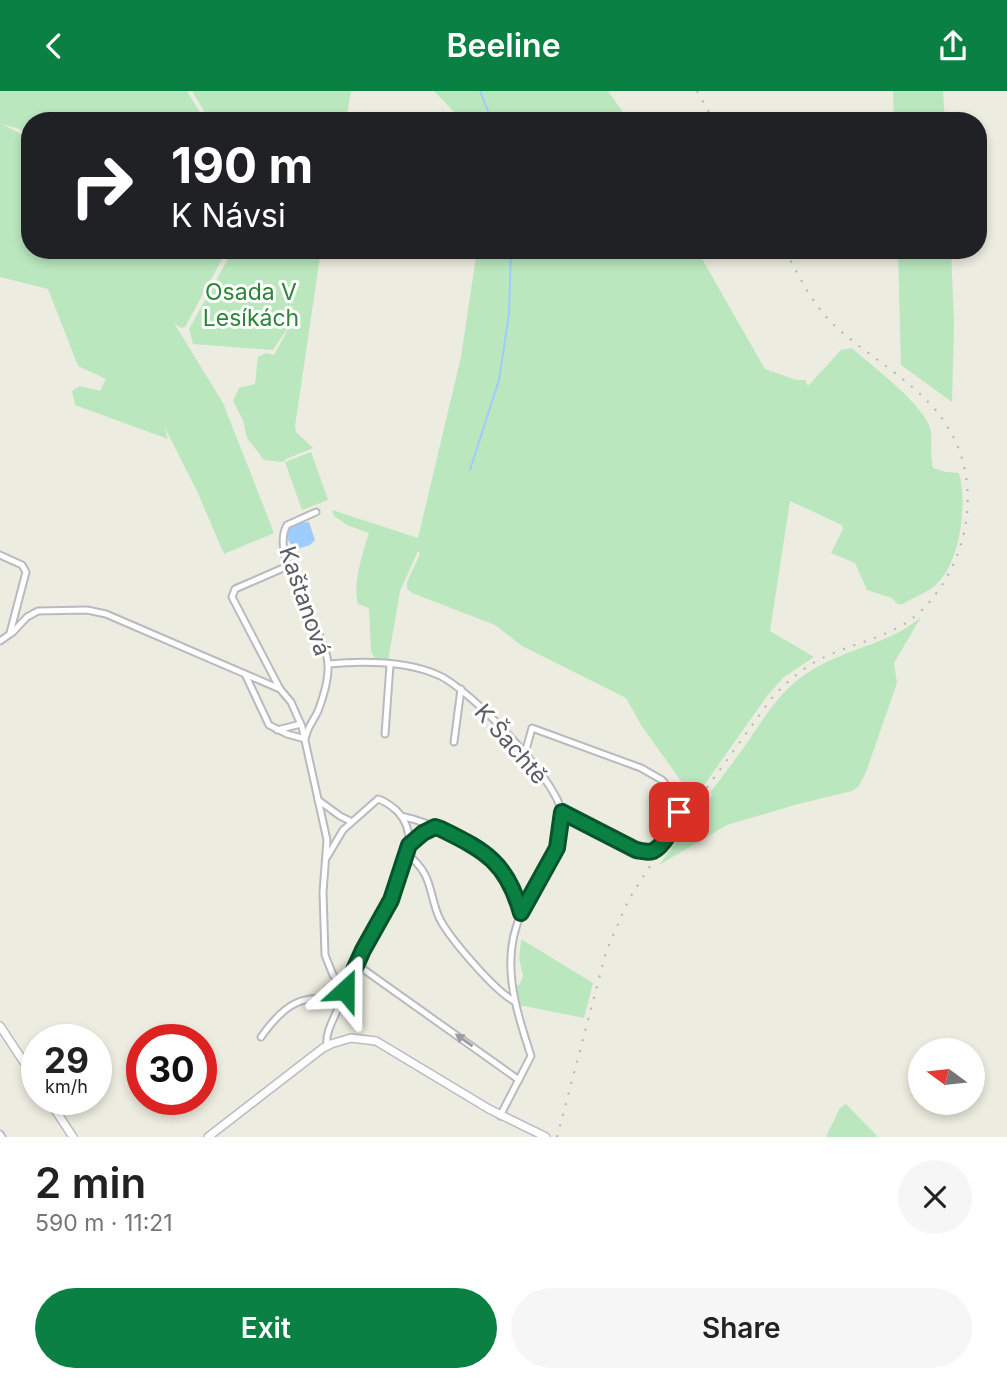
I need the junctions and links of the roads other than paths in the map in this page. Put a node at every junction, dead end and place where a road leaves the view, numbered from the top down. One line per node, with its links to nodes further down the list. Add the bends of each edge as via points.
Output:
1 (316, 512): 3 (street, Kaštanová, via 285,527)
2 (0, 555): 4 (street, via 22,565 26,572)
3 (288, 566): 6 (street, Kaštanová); 9 (street, via 235,589 232,597)
4 (8, 636): 5 (street); 8 (street, via 38,611 99,612)
5 (0, 641)
6 (328, 664): 7 (street, K Šachtě); 14 (street, Kaštanová, via 319,709)
7 (390, 665): 10 (street, K Šachtě, via 436,674); 13 (street)
8 (244, 673): 9 (street); 12 (street, via 266,721)
9 (280, 689): 11 (street)
10 (461, 689): 15 (street, K Šachtě); 16 (street, K Šachtě)
11 (301, 724): 12 (street); 14 (street)
12 (277, 730): 14 (street)
13 (385, 734)
14 (305, 739): 17 (street)
15 (454, 742)
16 (525, 753): 18 (street, K Šachtě); 18 (street, via 532,728 641,768 662,780 679,808 677,820 661,844 648,852)
17 (317, 799): 20 (street); 24 (street, via 327,840)
18 (562, 812): 25 (street, via 557,848)
19 (401, 816): 20 (street, via 378,799); 21 (street); 22 (street, via 408,827)
20 (351, 821): 24 (street)
21 (435, 827): 22 (street); 25 (street, via 495,861 507,877)
22 (409, 845): 23 (street)
23 (407, 854): 26 (street, via 391,900); 28 (street, via 426,873 446,928 481,972)
24 (326, 859): 27 (street, via 325,955)
25 (521, 913): 28 (street, via 511,953)
26 (356, 964): 27 (street); 34 (street, one-way to 26)
27 (345, 990): 29 (street)
28 (514, 1001): 34 (street, via 531,1056)
29 (341, 1002): 31 (street, via 322,997 296,1003 275,1018); 32 (street)
30 (0, 1026): 33 (street)
31 (261, 1037)
32 (327, 1046): 36 (street, via 351,1038 376,1041); 38 (street)
33 (21, 1057)
34 (519, 1080): 36 (street)
35 (59, 1115): 37 (street)
36 (500, 1115): 39 (street)
37 (73, 1137)
38 (208, 1137)
39 (547, 1137)

